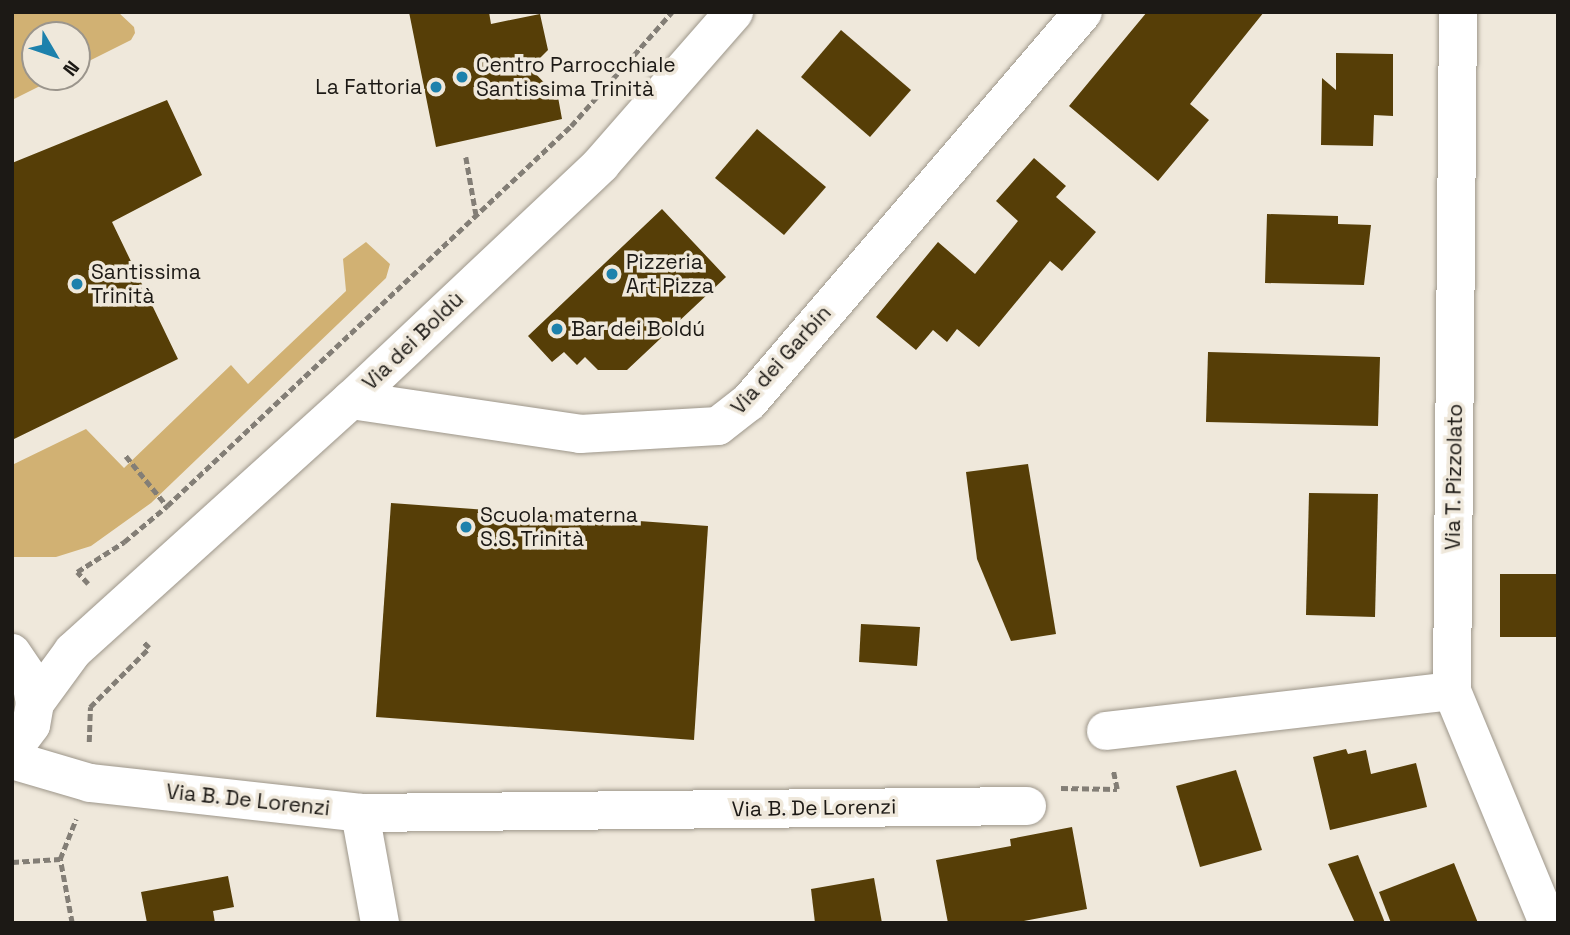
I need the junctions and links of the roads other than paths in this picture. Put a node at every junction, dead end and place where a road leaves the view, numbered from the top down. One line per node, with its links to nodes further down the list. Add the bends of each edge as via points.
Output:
1 (734, 12): 4 (street, Via dei Boldù, via 601,164)
2 (1083, 12): 4 (street, Via dei Garbin, via 749,402 718,426 579,434)
3 (1458, 12): 7 (street, Via T. Pizzolato)
4 (351, 400): 5 (street, Via dei Boldù)
5 (73, 651): 6 (street); 8 (street, Via dei Boldù)
6 (12, 652): 8 (street, via 31,681)
7 (1451, 691): 9 (street); 15 (street, Via T. Pizzolato)
8 (26, 726): 11 (street)
9 (1106, 731)
10 (12, 760): 11 (street, Via B. De Lorenzi)
11 (90, 783): 13 (street, Via B. De Lorenzi)
12 (1027, 806): 13 (street, Via B. De Lorenzi)
13 (360, 813): 14 (street)
14 (380, 923)
15 (1548, 923)

